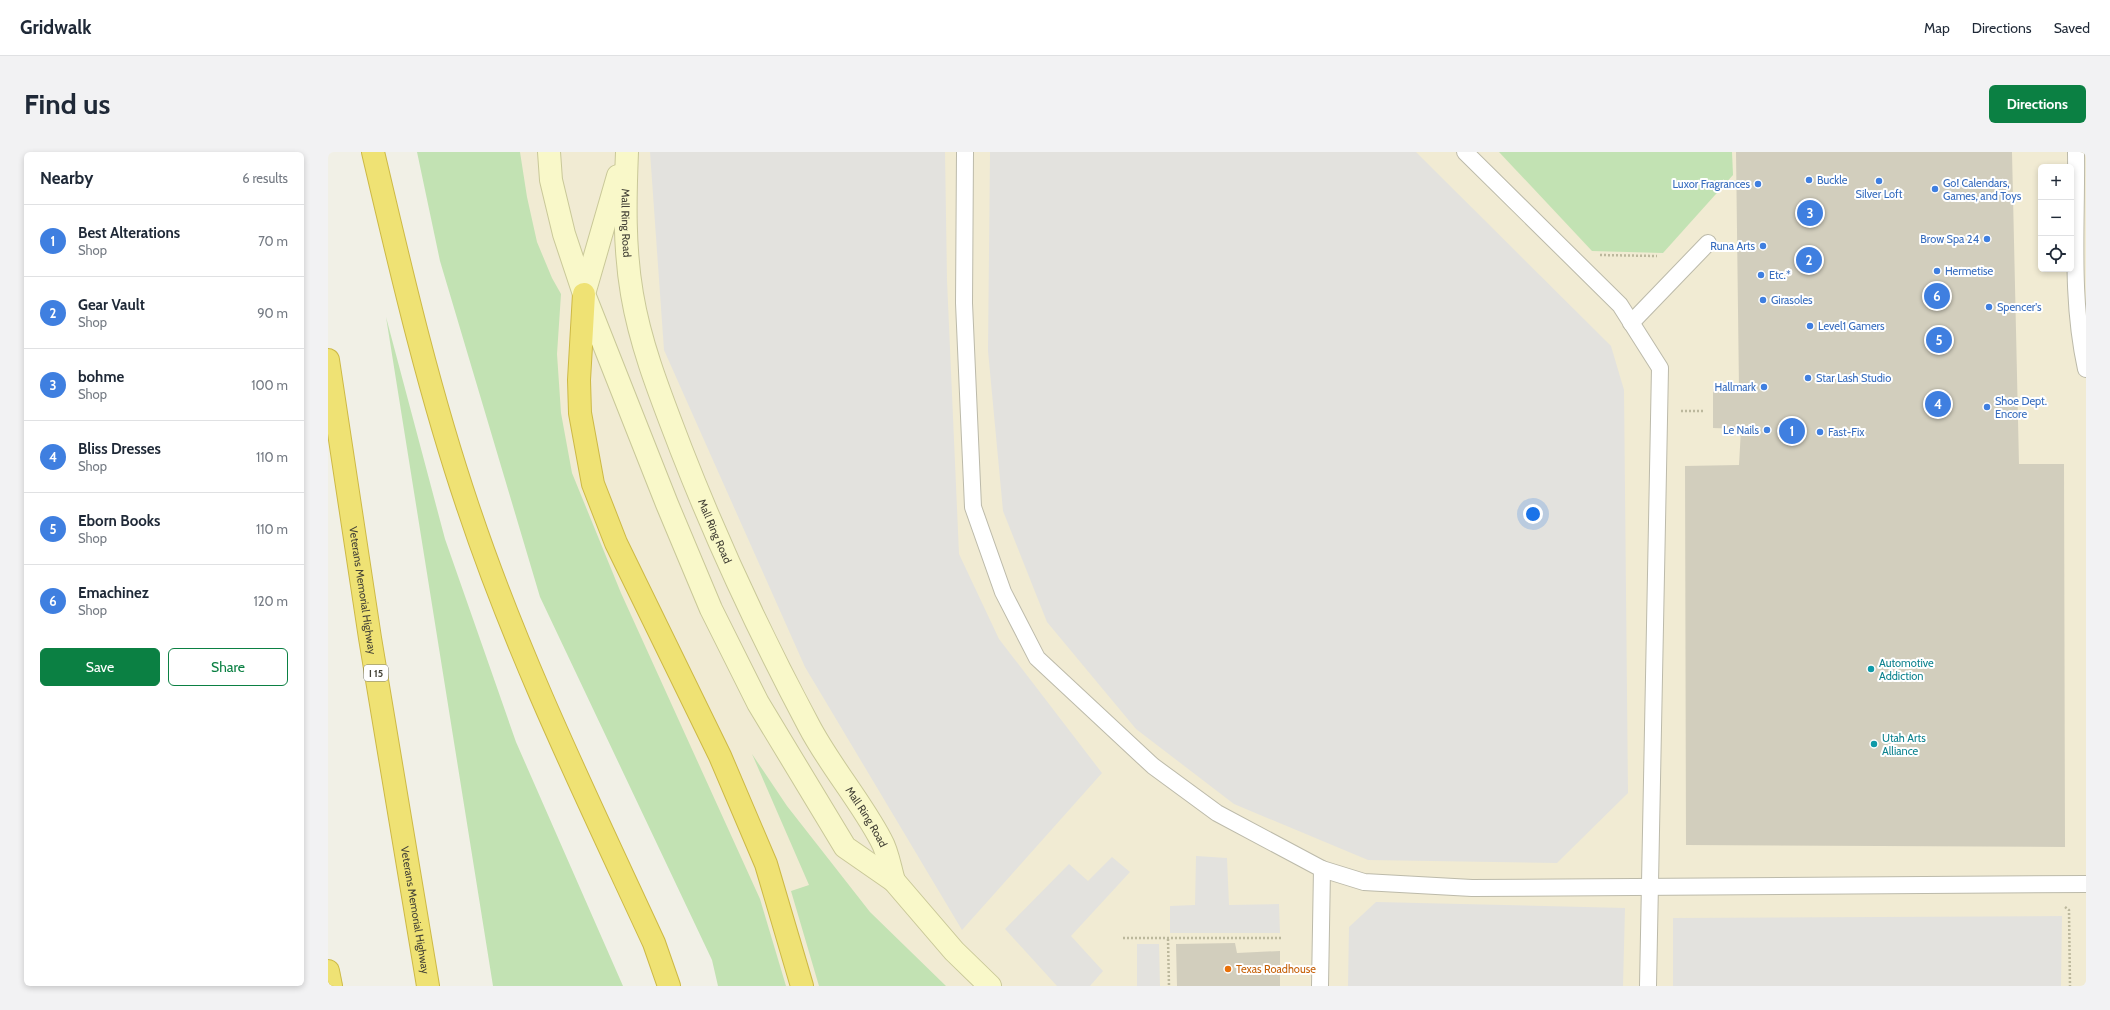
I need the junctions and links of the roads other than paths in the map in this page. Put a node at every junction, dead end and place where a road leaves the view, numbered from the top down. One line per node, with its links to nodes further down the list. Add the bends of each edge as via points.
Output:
1 (373, 152): 16 (highway, via 405,285 468,508 538,686)
2 (548, 152): 8 (street, Mall Ring Road, via 551,180 564,234)
3 (626, 152): 8 (street, Mall Ring Road); 13 (street, Mall Ring Road, via 625,215 632,296 645,350 663,403 706,512 754,620 810,729 882,841)
4 (965, 152): 12 (lane, via 964,303 973,507 1003,592 1037,658 1153,766 1217,813)
5 (1465, 152): 9 (lane, via 1620,305)
6 (2076, 152): 11 (lane, via 2074,266 2079,338)
7 (1708, 243): 9 (lane)
8 (584, 294): 13 (street, Mall Ring Road, via 708,602 758,703 845,846); 22 (highway, via 579,380 580,414 593,484 616,543 720,756 766,864)
9 (1631, 323): 15 (lane, via 1660,368)
10 (328, 360): 19 (highway, Veterans Memorial Highway / I 15)
11 (2086, 369)
12 (1322, 869): 15 (lane, via 1364,882 1472,888); 24 (lane)
13 (894, 881): 23 (street, Mall Ring Road, via 954,952)
14 (2086, 884): 15 (lane)
15 (1649, 888): 25 (lane)
16 (654, 943): 20 (highway); 21 (highway)
17 (328, 971): 18 (highway)
18 (331, 986)
19 (428, 986)
20 (669, 986)
21 (682, 986)
22 (802, 986)
23 (990, 986)
24 (1320, 986)
25 (1648, 986)

